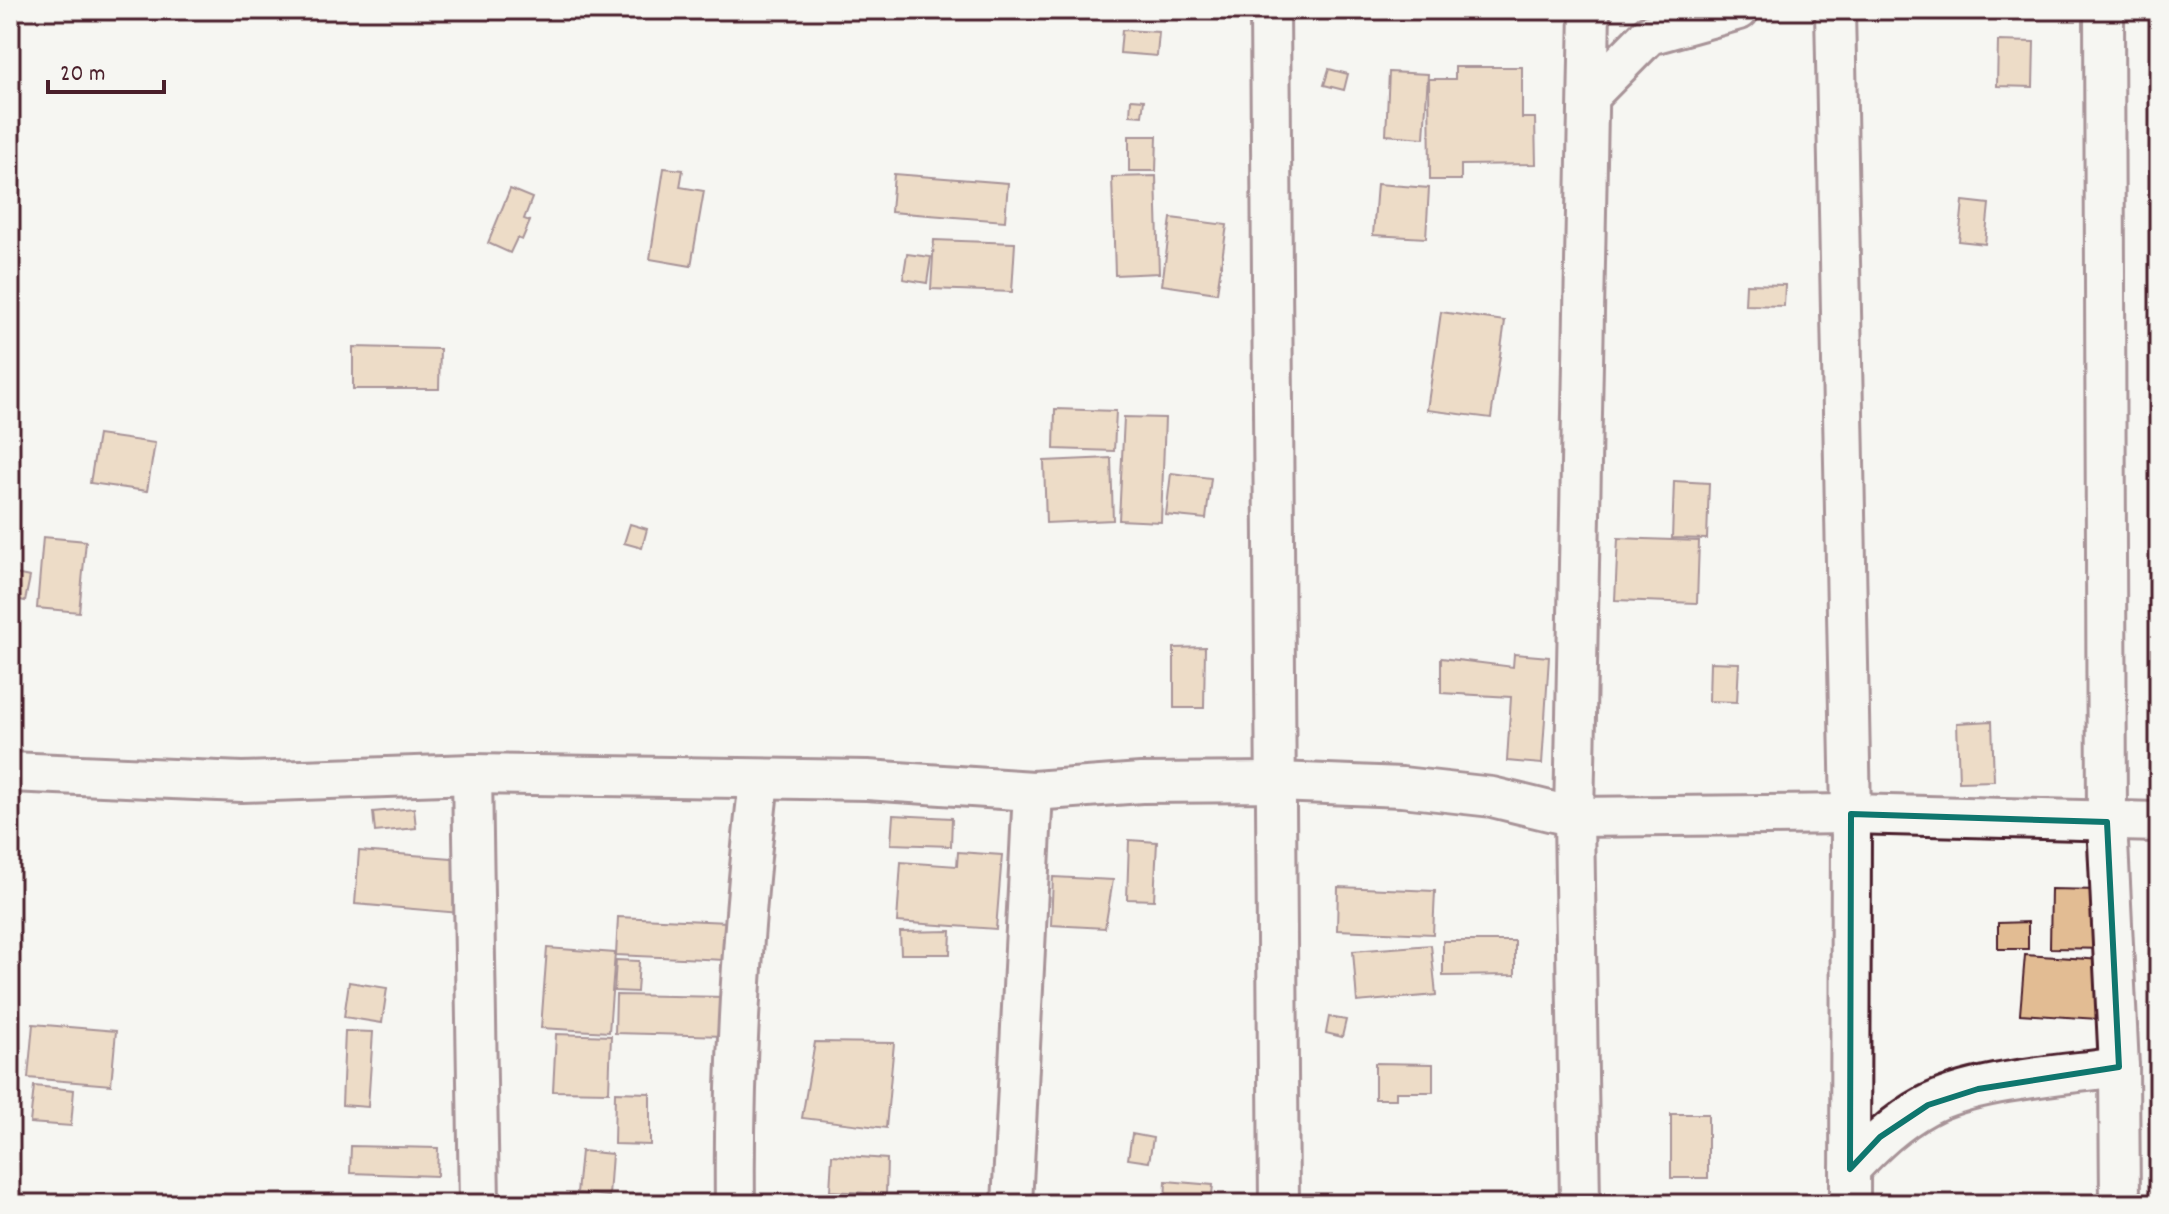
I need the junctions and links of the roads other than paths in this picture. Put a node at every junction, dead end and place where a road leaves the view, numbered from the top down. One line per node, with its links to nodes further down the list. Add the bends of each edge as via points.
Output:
1 (1270, 10): 10 (street)
2 (1590, 10): 6 (street)
3 (1739, 10): 6 (street, via 1649,35)
4 (1835, 10): 12 (street)
5 (2104, 10): 14 (street)
6 (1591, 94): 13 (street)
7 (10, 772): 8 (street, via 242,782)
8 (472, 774): 9 (street); 18 (street)
9 (759, 780): 11 (street, via 867,780); 19 (street, via 733,1081)
10 (1277, 782): 11 (street, via 1141,783); 13 (street, via 1492,797); 21 (street)
11 (1033, 791): 20 (street)
12 (1851, 814): 13 (street); 14 (street); 17 (street)
13 (1574, 817): 22 (street)
14 (2107, 822): 15 (street); 16 (street)
15 (2159, 822)
16 (2119, 1067): 17 (street, via 1978,1089 1928,1105 1880,1137); 23 (street)
17 (1850, 1187)
18 (479, 1204)
19 (735, 1204)
20 (1012, 1204)
21 (1279, 1204)
22 (1580, 1204)
23 (2120, 1204)

